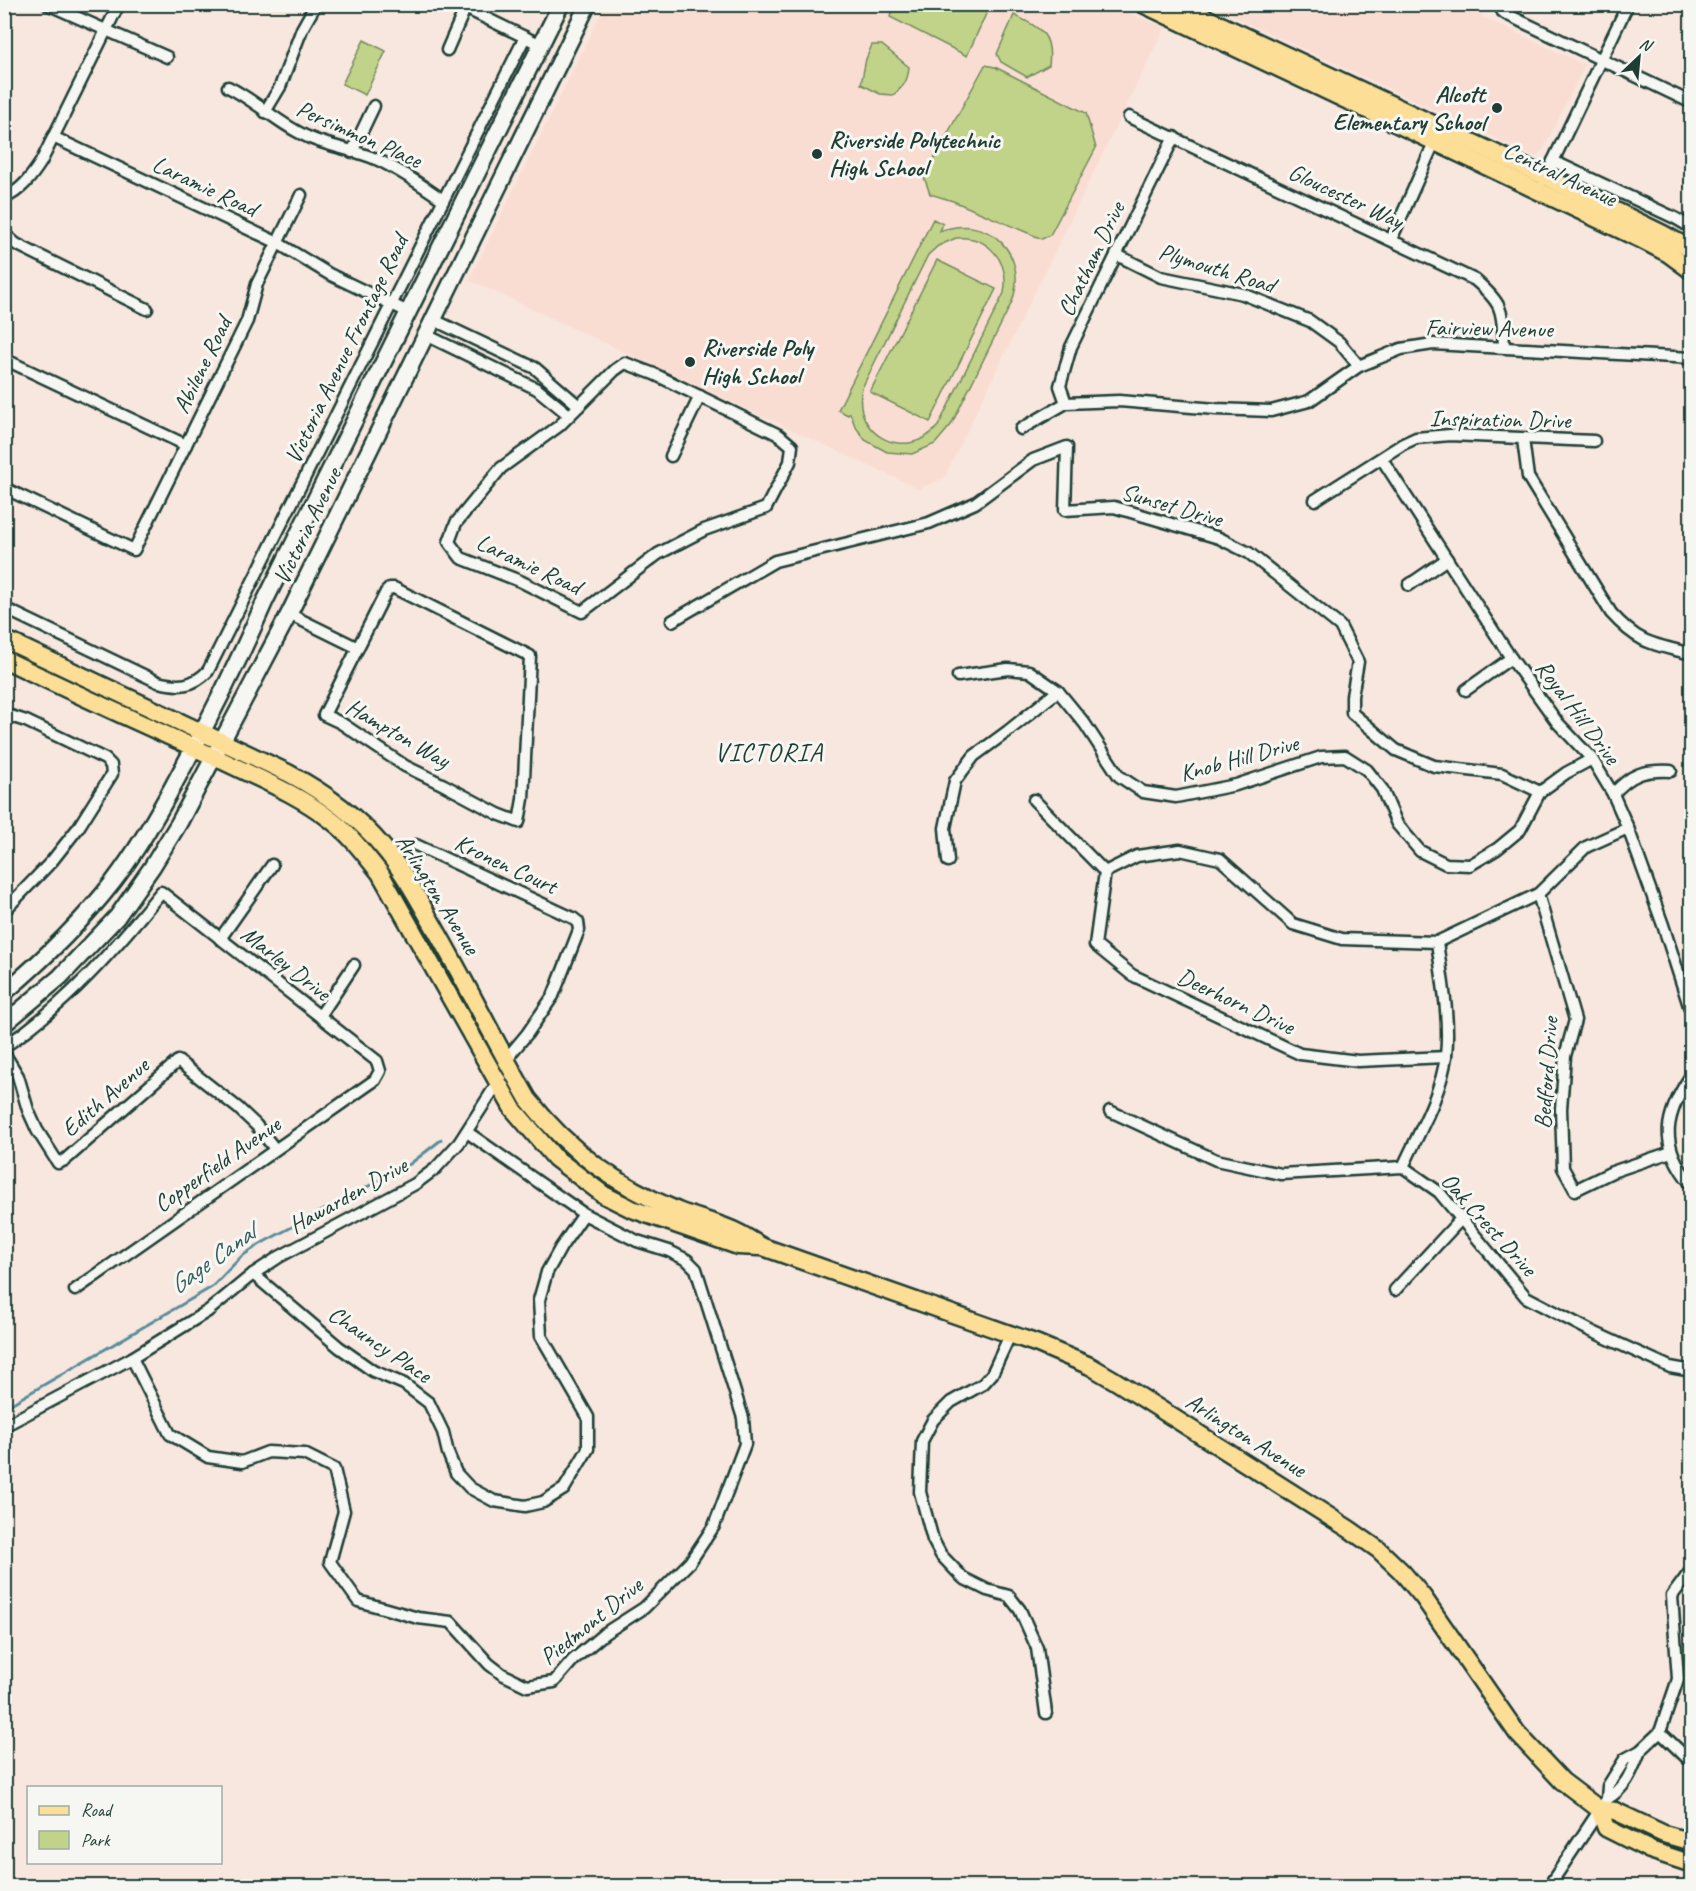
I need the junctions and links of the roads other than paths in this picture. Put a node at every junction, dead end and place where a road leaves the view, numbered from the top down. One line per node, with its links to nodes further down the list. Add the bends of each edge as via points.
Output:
1 (47, 4): 11 (street)
2 (119, 4): 11 (street)
3 (316, 4): 20 (street)
4 (561, 4): 13 (main road, Victoria Avenue)
5 (588, 4): 41 (main road, Victoria Avenue)
6 (1143, 4): 22 (main road, Central Avenue)
7 (1176, 4): 22 (main road, Central Avenue)
8 (1628, 4): 16 (street)
9 (463, 6): 12 (street); 14 (street)
10 (1502, 8): 16 (street)
11 (106, 31): 15 (street); 23 (street)
12 (525, 37): 13 (street); 30 (street, Victoria Avenue Frontage Road)
13 (541, 45): 40 (main road, Victoria Avenue)
14 (447, 50)
15 (167, 57)
16 (1601, 59): 18 (street); 26 (street)
17 (228, 87): 20 (street, Persimmon Place)
18 (1692, 103)
19 (374, 106): 25 (street)
20 (265, 112): 25 (street, Persimmon Place, via 309,138)
21 (1130, 117): 24 (street, Gloucester Way)
22 (1437, 135): 27 (main road, Central Avenue); 33 (street)
23 (53, 137): 29 (street, via 31,178); 34 (street, Laramie Road)
24 (1174, 137): 33 (street, Gloucester Way); 36 (street, Chatham Drive)
25 (352, 152): 30 (street, Persimmon Place, via 393,167)
26 (1553, 161): 27 (street); 31 (street)
27 (1543, 183): 35 (main road, Central Avenue); 37 (main road, Central Avenue)
28 (301, 195): 34 (street, Abilene Road)
29 (4, 198)
30 (443, 200): 38 (street, Victoria Avenue Frontage Road)
31 (1692, 228)
32 (4, 230): 39 (street, via 16,244)
33 (1391, 240): 43 (street, Gloucester Way, via 1475,280 1492,294 1503,312)
34 (276, 243): 38 (street, Laramie Road); 54 (street, Abilene Road, via 257,284 248,321)
35 (1692, 250)
36 (1117, 255): 46 (street, Plymouth Road, via 1161,277 1243,294 1310,321 1339,342); 48 (street, Chatham Drive, via 1071,347 1060,386)
37 (1692, 271)
38 (391, 304): 40 (street, Laramie Road); 61 (street, Victoria Avenue Frontage Road, via 214,663 202,677 175,687 158,682)
39 (147, 309)
40 (408, 312): 73 (main road, Victoria Avenue)
41 (434, 321): 42 (main road, Victoria Avenue); 49 (street, via 534,368)
42 (426, 335): 50 (street, via 537,389); 62 (main road, Victoria Avenue)
43 (1504, 347): 44 (street, Fairview Avenue); 46 (street, Fairview Avenue, via 1432,344 1401,349)
44 (1692, 358)
45 (4, 359): 54 (street)
46 (1359, 366): 48 (street, Fairview Avenue, via 1309,400 1271,411 1119,401)
47 (700, 396): 49 (street, Laramie Road, via 625,363); 50 (street, Laramie Road, via 779,435 792,446 790,462 766,508 704,530 658,554 582,612 520,581 461,558 450,542 456,522 501,468); 55 (street)
48 (1066, 403): 51 (street, Fairview Avenue)
49 (579, 406): 50 (street, Laramie Road)
50 (569, 415)
51 (1021, 429)
52 (1523, 439): 53 (street, Inspiration Drive); 56 (street, Inspiration Drive, via 1433,435 1410,441); 66 (street, via 1528,477 1611,613 1627,631 1646,643)
53 (1594, 441)
54 (186, 445): 57 (street, Abilene Road, via 134,550)
55 (671, 456)
56 (1382, 459): 58 (street, Inspiration Drive); 59 (street, Royal Hill Drive)
57 (4, 488)
58 (1315, 500)
59 (1447, 559): 60 (street); 68 (street, Royal Hill Drive)
60 (1409, 585)
61 (4, 609)
62 (289, 614): 65 (street); 74 (main road, Victoria Avenue)
63 (672, 621): 77 (street, Sunset Drive, via 775,561 929,523 975,502 1033,460 1066,447 1065,510 1114,507 1219,538 1249,553 1340,626 1358,662 1352,713 1371,731 1396,750 1434,766 1502,774)
64 (4, 639): 73 (main road, Arlington Avenue)
65 (358, 648): 65 (street, Hampton Way, via 324,715 405,766 519,822 529,654 394,588 386,592)
66 (1692, 654)
67 (4, 658): 73 (main road, Arlington Avenue, via 60,686)
68 (1511, 658): 70 (street); 75 (street, Royal Hill Drive, via 1557,722)
69 (958, 676): 71 (street, Knob Hill Drive, via 1008,669 1029,671)
70 (1466, 690)
71 (1058, 691): 77 (street, Knob Hill Drive, via 1119,776 1143,792 1176,797 1236,785 1321,757 1345,756 1367,770 1382,789 1397,824 1420,851 1446,864 1470,865 1497,849 1520,830); 82 (street, via 974,756 955,781 945,828)
72 (4, 714): 86 (street, via 105,759 112,774 52,861)
73 (198, 740): 74 (main road, Arlington Avenue); 91 (main road, Victoria Avenue, via 158,813 114,880 62,940)
74 (217, 749): 94 (main road, Victoria Avenue, via 174,832 117,917 60,977); 98 (main road, Arlington Avenue, via 311,786 355,818 382,846 400,868 439,935); 101 (main road, Arlington Avenue, via 332,820 358,846 386,882)
75 (1592, 759): 77 (street); 78 (street, Royal Hill Drive)
76 (1671, 771): 78 (street, via 1636,775)
77 (1540, 792)
78 (1612, 794): 80 (street, Royal Hill Drive)
79 (1034, 800): 84 (street)
80 (1628, 828): 85 (street, via 1587,847); 92 (street, Royal Hill Drive)
81 (416, 845): 87 (street, Kronen Court)
82 (948, 861)
83 (272, 865): 88 (street)
84 (1105, 872): 89 (street, via 1137,856 1190,852 1220,859 1293,924 1342,939); 97 (street, Deerhorn Drive, via 1095,945 1132,975 1300,1054 1358,1061)
85 (1538, 894): 89 (street); 105 (street, Bedford Drive, via 1575,1020 1564,1056 1563,1168 1575,1190 1612,1172)
86 (4, 911)
87 (578, 922): 98 (street, Hawarden Drive, via 579,930 555,991)
88 (220, 939): 93 (street, Marley Drive); 95 (street, Marley Drive, via 161,892 82,982 45,1017)
89 (1437, 942): 97 (street, via 1446,1008)
90 (354, 965): 93 (street)
91 (4, 993)
92 (1692, 1015)
93 (320, 1016): 99 (street, Marley Drive, via 377,1061)
94 (4, 1024)
95 (4, 1047)
96 (4, 1053): 104 (street, Edith Avenue, via 18,1076 37,1130 58,1163 178,1061 244,1114)
97 (1446, 1057): 106 (street, via 1436,1094)
98 (507, 1062): 101 (street, Hawarden Drive); 110 (main road, Arlington Avenue, via 546,1122 586,1160 647,1197 739,1233)
99 (380, 1071): 104 (street, Copperfield Avenue, via 375,1080)
100 (1692, 1074): 105 (street, via 1671,1114)
101 (498, 1084): 103 (street, Hawarden Drive); 110 (main road, Arlington Avenue, via 513,1109 555,1158 604,1195 656,1219 738,1246)
102 (1110, 1110): 106 (street, via 1216,1160 1281,1174)
103 (467, 1132): 108 (street, Piedmont Drive); 111 (street, Hawarden Drive, via 435,1169 415,1184)
104 (275, 1149): 112 (street, Copperfield Avenue)
105 (1671, 1152): 107 (street, via 1677,1168)
106 (1403, 1167): 109 (street, Oak Crest Drive, via 1439,1192)
107 (1692, 1185)
108 (584, 1214): 111 (street, Chauncy Place, via 547,1272 539,1300 541,1336 588,1417 588,1449 564,1489 543,1502 525,1506 494,1501 470,1488 456,1473 429,1402 339,1347); 115 (street, Piedmont Drive, via 637,1241 687,1260 696,1269 743,1418 745,1444 714,1526 690,1562 644,1608 605,1633 554,1682 527,1686 502,1674 451,1622 418,1618 358,1601 330,1562 344,1511 334,1470 304,1454 268,1452 242,1462 208,1457 170,1434)
109 (1460, 1220): 113 (street); 116 (street, Oak Crest Drive, via 1526,1297 1640,1354 1670,1367)
110 (763, 1247): 114 (main road, Arlington Avenue)
111 (253, 1274): 115 (street, Hawarden Drive, via 208,1311)
112 (75, 1290)
113 (1395, 1290)
114 (1010, 1335): 119 (street, via 992,1374 983,1384 951,1402 933,1420 922,1441 920,1492 941,1555 963,1578 1009,1596 1023,1616 1037,1648); 122 (main road, Arlington Avenue, via 1106,1375 1379,1550 1423,1597 1527,1746 1562,1781)
115 (132, 1358): 117 (street, Hawarden Drive)
116 (1692, 1371)
117 (4, 1426)
118 (1692, 1569): 120 (street, via 1672,1596 1678,1679)
119 (1046, 1713)
120 (1660, 1732): 121 (street); 122 (street, via 1624,1761 1608,1786)
121 (1692, 1760)
122 (1603, 1804): 123 (main road, Arlington Avenue, via 1664,1834); 124 (main road, Arlington Avenue, via 1606,1828 1650,1850); 125 (street)
123 (1692, 1842)
124 (1692, 1864)
125 (1549, 1887)

